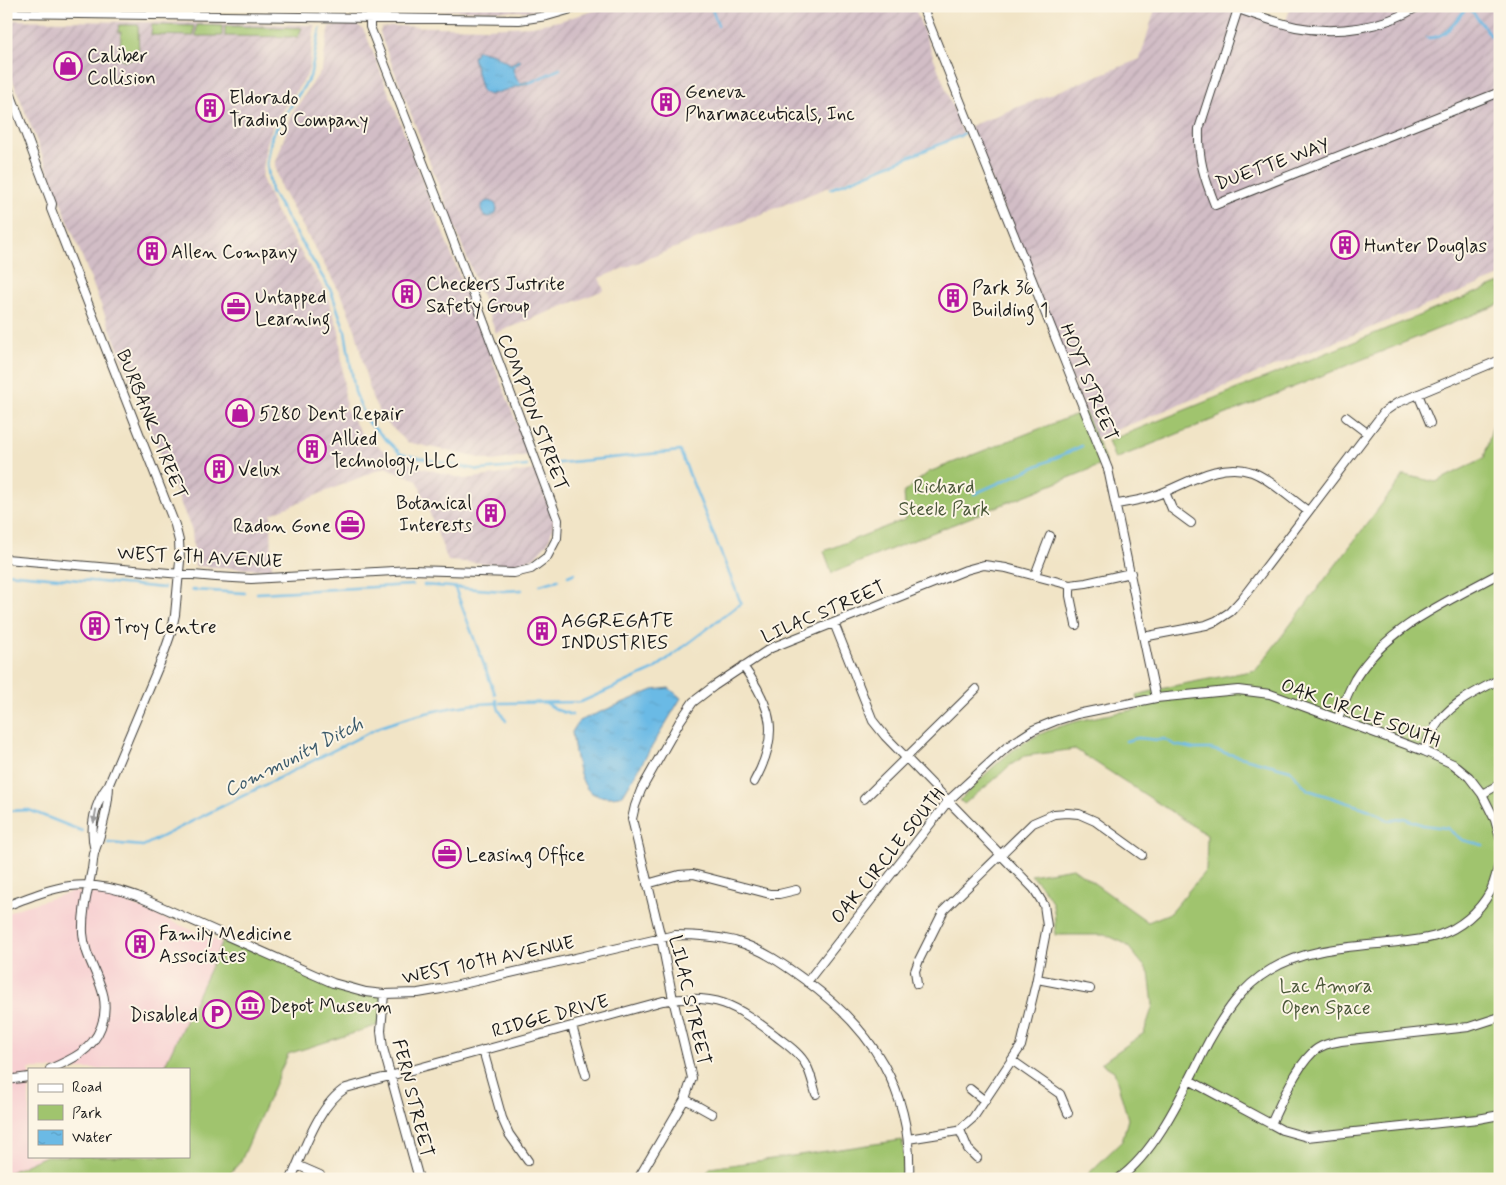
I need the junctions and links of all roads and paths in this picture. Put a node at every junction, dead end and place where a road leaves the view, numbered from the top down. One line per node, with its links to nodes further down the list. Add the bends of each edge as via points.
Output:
1 (582, 6): 7 (street, via 519,20)
2 (922, 6): 16 (street, HOYT STREET, via 1108,469)
3 (1229, 6): 5 (street)
4 (1419, 6): 5 (street, via 1375,24 1338,30 1296,27)
5 (1238, 9): 9 (street, DUETTE WAY, via 1199,129 1198,148 1203,176 1215,205)
6 (6, 13): 7 (street)
7 (370, 18): 21 (street, COMPTON STREET, via 372,33 444,216 558,524 557,538 547,557 531,569 514,574)
8 (6, 82): 24 (street, BURBANK STREET, via 52,204 51,209 175,525 180,548)
9 (1500, 92)
10 (1500, 360): 11 (street)
11 (1418, 394): 13 (street); 14 (street, via 1389,408)
12 (1346, 417): 14 (street)
13 (1430, 423)
14 (1367, 433): 17 (street)
15 (1165, 492): 16 (street); 17 (street, via 1220,470 1239,469 1261,476); 18 (street, via 1172,509)
16 (1116, 504): 22 (street, HOYT STREET)
17 (1308, 511): 29 (street, via 1241,600 1223,617 1206,625)
18 (1191, 523)
19 (1050, 536): 25 (street)
20 (6, 559): 24 (street, WEST 6TH AVENUE)
21 (453, 572): 24 (street, WEST 6TH AVENUE, via 411,570 256,579)
22 (1131, 573): 26 (street, LILAC STREET); 29 (street, HOYT STREET)
23 (1500, 573): 34 (street, via 1423,615 1384,644 1355,680)
24 (178, 574): 46 (street, BURBANK STREET, via 175,614 167,645 109,784)
25 (1034, 575): 26 (street, LILAC STREET); 27 (street, LILAC STREET, via 984,565)
26 (1070, 585): 28 (street)
27 (834, 623): 30 (street, LILAC STREET, via 772,648); 36 (street, via 873,721)
28 (1076, 625)
29 (1144, 637): 33 (street, HOYT STREET)
30 (744, 666): 37 (street, via 758,688 770,718 766,759); 47 (street, LILAC STREET, via 693,702 641,790 632,819)
31 (1500, 679): 35 (street, via 1447,711 1433,730)
32 (976, 688): 36 (street)
33 (1156, 698): 34 (street, OAK CIRCLE SOUTH, via 1251,691 1270,694); 41 (street, OAK CIRCLE SOUTH, via 1077,714 1033,730 1007,747)
34 (1338, 718): 35 (street, OAK CIRCLE SOUTH)
35 (1424, 751): 39 (street, OAK CIRCLE SOUTH, via 1453,764)
36 (906, 757): 40 (street); 41 (street)
37 (754, 782)
38 (1500, 784): 39 (street)
39 (1482, 794): 42 (street, OAK CIRCLE SOUTH)
40 (864, 799)
41 (949, 800): 43 (street); 53 (street, OAK CIRCLE SOUTH)
42 (1500, 838)
43 (1001, 854): 44 (street, via 1033,823 1062,813 1079,814 1095,821); 52 (street, via 1034,889 1044,905 1046,926); 54 (street, via 951,902 938,920 915,970)
44 (1142, 855)
45 (1500, 860): 48 (street)
46 (89, 884): 50 (street, WEST 10TH AVENUE, via 55,888); 56 (street, WEST 10TH AVENUE, via 137,896 324,980); 62 (street, BURBANK STREET, via 84,940 104,996 103,1022 82,1053)
47 (647, 884): 49 (street, via 693,874 770,894); 51 (street, LILAC STREET)
48 (1497, 884): 67 (street, via 1470,917 1440,935 1313,952 1287,960 1270,970 1247,987 1231,1005)
49 (796, 890)
50 (6, 906)
51 (660, 938): 53 (street, WEST 10TH AVENUE, via 696,935 736,942 765,953); 56 (street, WEST 10TH AVENUE, via 441,989); 57 (street, LILAC STREET)
52 (1037, 979): 55 (street); 61 (street, via 1024,1039)
53 (808, 982): 77 (street, WEST 10TH AVENUE, via 852,1019 880,1056 896,1091)
54 (917, 984)
55 (1090, 990)
56 (384, 994): 63 (street, FERN STREET, via 381,1037)
57 (672, 999): 59 (street, RIDGE DRIVE); 69 (street, RIDGE DRIVE, via 712,999 750,1016 800,1056); 70 (street, LILAC STREET, via 692,1078)
58 (1500, 1017): 75 (street, via 1469,1027 1341,1041 1322,1046 1312,1052 1302,1065)
59 (572, 1026): 60 (street, RIDGE DRIVE); 64 (street)
60 (483, 1050): 63 (street, RIDGE DRIVE); 79 (street, via 502,1118)
61 (1013, 1061): 71 (street); 72 (street, via 1060,1094)
62 (52, 1068)
63 (390, 1075): 80 (street, RIDGE DRIVE, via 355,1085 334,1096 323,1111); 83 (street, FERN STREET)
64 (586, 1075)
65 (28, 1077): 66 (street)
66 (6, 1080)
67 (1189, 1080): 75 (street); 86 (street, via 1152,1144)
68 (970, 1089): 71 (street)
69 (816, 1094)
70 (685, 1099): 73 (street); 84 (street, LILAC STREET)
71 (985, 1101): 76 (street)
72 (1068, 1113)
73 (712, 1114)
74 (1500, 1115): 75 (street, via 1318,1137 1297,1136)
75 (1271, 1124)
76 (960, 1130): 77 (street); 78 (street)
77 (908, 1139): 85 (street, WEST 10TH AVENUE)
78 (976, 1158)
79 (528, 1161)
80 (297, 1165): 81 (street); 82 (street, RIDGE DRIVE)
81 (320, 1175)
82 (291, 1179)
83 (419, 1179)
84 (638, 1179)
85 (909, 1179)
86 (1118, 1179)

